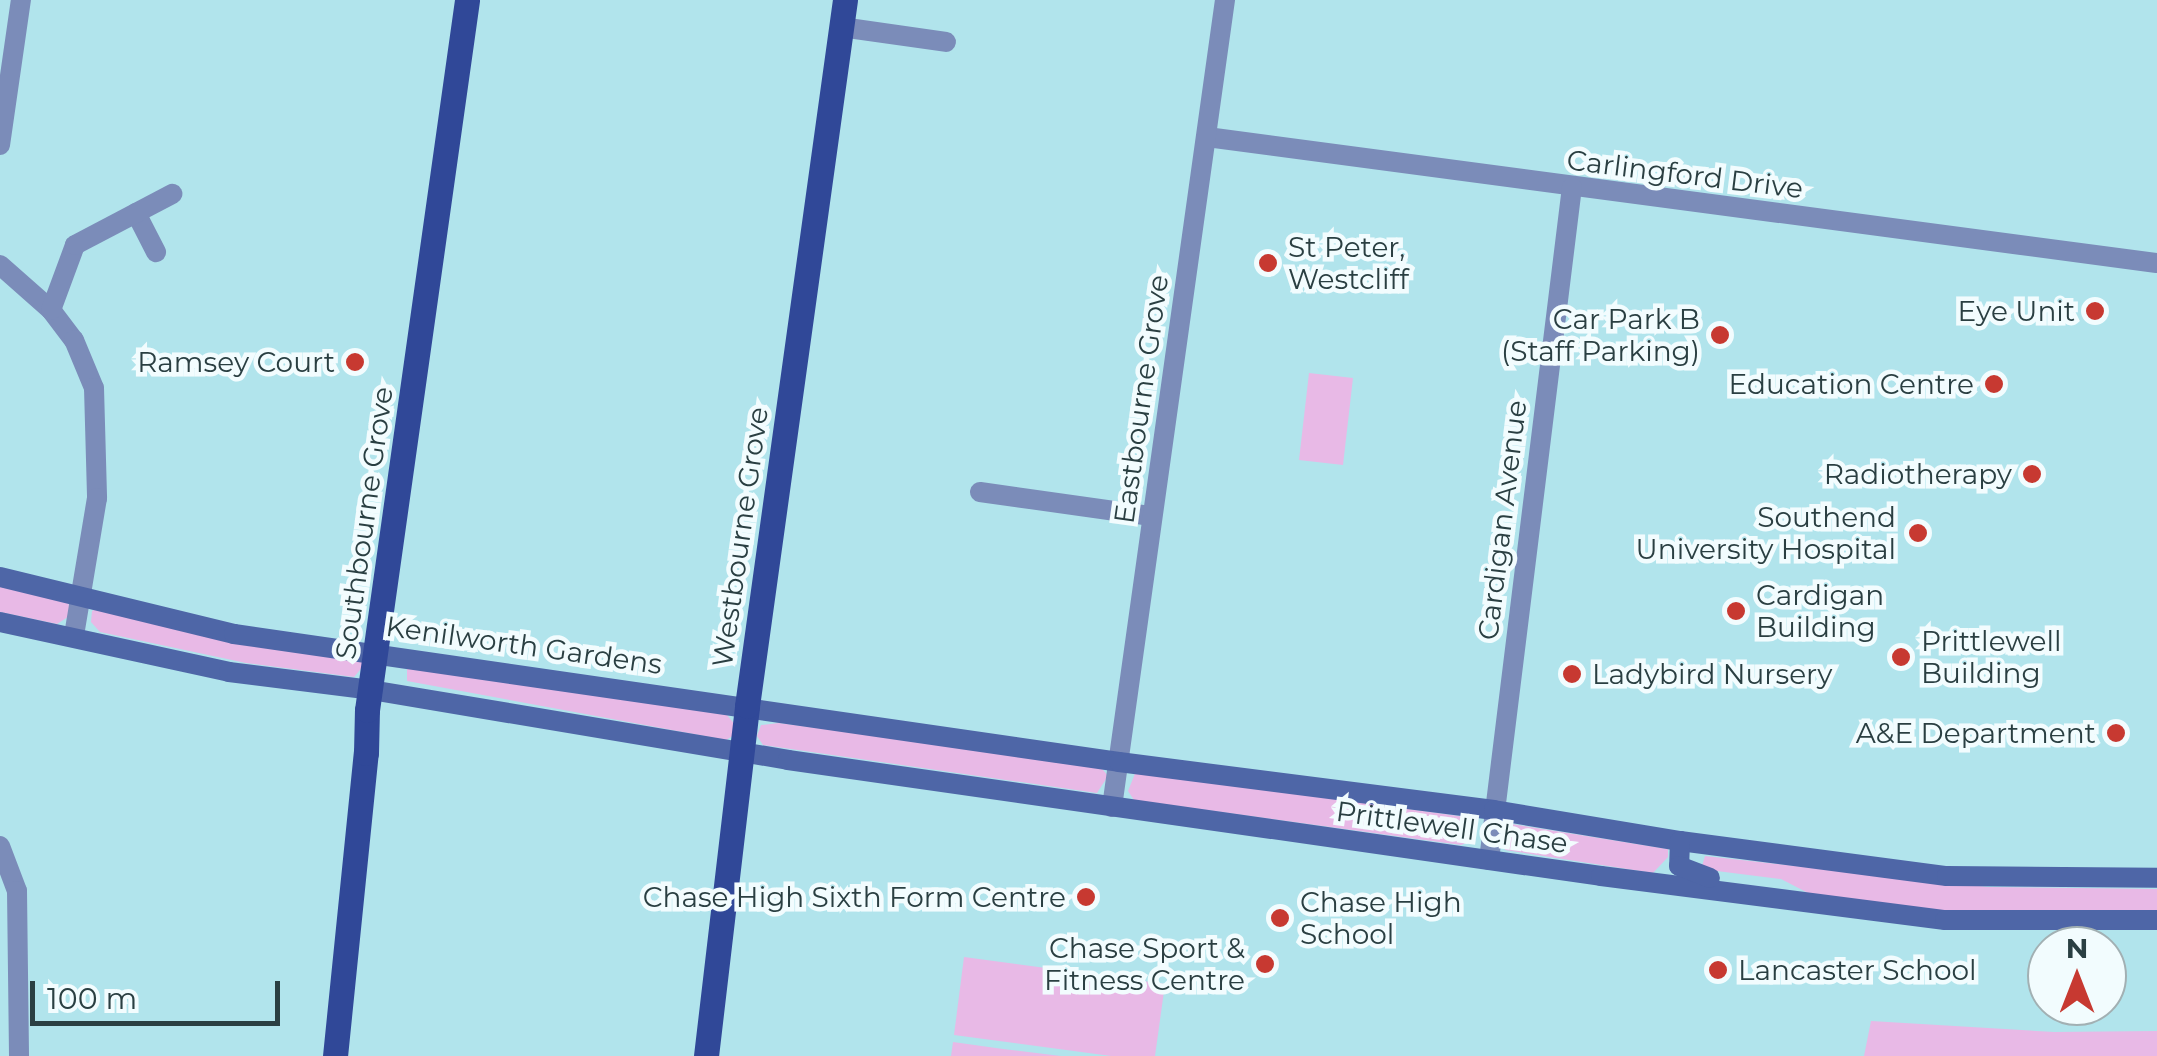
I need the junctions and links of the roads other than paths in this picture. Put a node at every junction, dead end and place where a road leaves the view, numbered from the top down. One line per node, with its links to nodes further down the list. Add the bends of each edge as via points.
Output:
1 (21, 0): 8 (street)
2 (468, 0): 22 (main road, Southbourne Grove)
3 (845, 0): 5 (main road, Westbourne Grove)
4 (1226, 0): 7 (street, Eastbourne Grove)
5 (841, 27): 6 (street); 25 (main road, Westbourne Grove)
6 (946, 42)
7 (1206, 137): 9 (street, Carlingford Drive); 17 (street, Eastbourne Grove)
8 (0, 145)
9 (1572, 188): 13 (street, Carlingford Drive); 30 (street, Cardigan Avenue)
10 (172, 194): 11 (street)
11 (136, 213): 12 (street); 15 (street, via 75,244)
12 (156, 252)
13 (2157, 263)
14 (0, 265): 15 (street)
15 (51, 310): 19 (street, via 74,340 94,388 96,498)
16 (980, 492): 17 (street)
17 (1151, 516): 28 (street, Eastbourne Grove)
18 (0, 577): 19 (street, Kenilworth Gardens)
19 (81, 593): 21 (street); 22 (street, Kenilworth Gardens, via 234,634)
20 (0, 622): 21 (street)
21 (74, 636): 24 (street, via 229,672)
22 (376, 655): 23 (street, Kenilworth Gardens); 24 (main road, Southbourne Grove); 26 (street, via 386,679)
23 (620, 686): 25 (street, Kenilworth Gardens); 27 (street, via 732,715)
24 (370, 690): 26 (street); 40 (main road, Southbourne Grove)
25 (747, 706): 27 (main road, Westbourne Grove); 28 (street, Prittlewell Chase)
26 (526, 717): 27 (street)
27 (743, 746): 29 (street, Prittlewell Chase); 41 (main road, Westbourne Grove)
28 (1120, 762): 29 (street, Eastbourne Grove); 30 (street, Prittlewell Chase)
29 (1112, 806): 33 (street, Prittlewell Chase)
30 (1494, 810): 31 (street, Prittlewell Chase); 33 (street, Cardigan Avenue)
31 (1688, 842): 34 (street, via 1679,866); 35 (street, Prittlewell Chase, via 1947,876)
32 (0, 846): 39 (street, via 17,892)
33 (1489, 860): 36 (street, Prittlewell Chase)
34 (1686, 872): 36 (street); 37 (street)
35 (2157, 878)
36 (1649, 882): 37 (street, Prittlewell Chase)
37 (1803, 902): 38 (street, Prittlewell Chase, via 1945,920)
38 (2157, 920)
39 (19, 1056)
40 (335, 1056)
41 (706, 1056)

